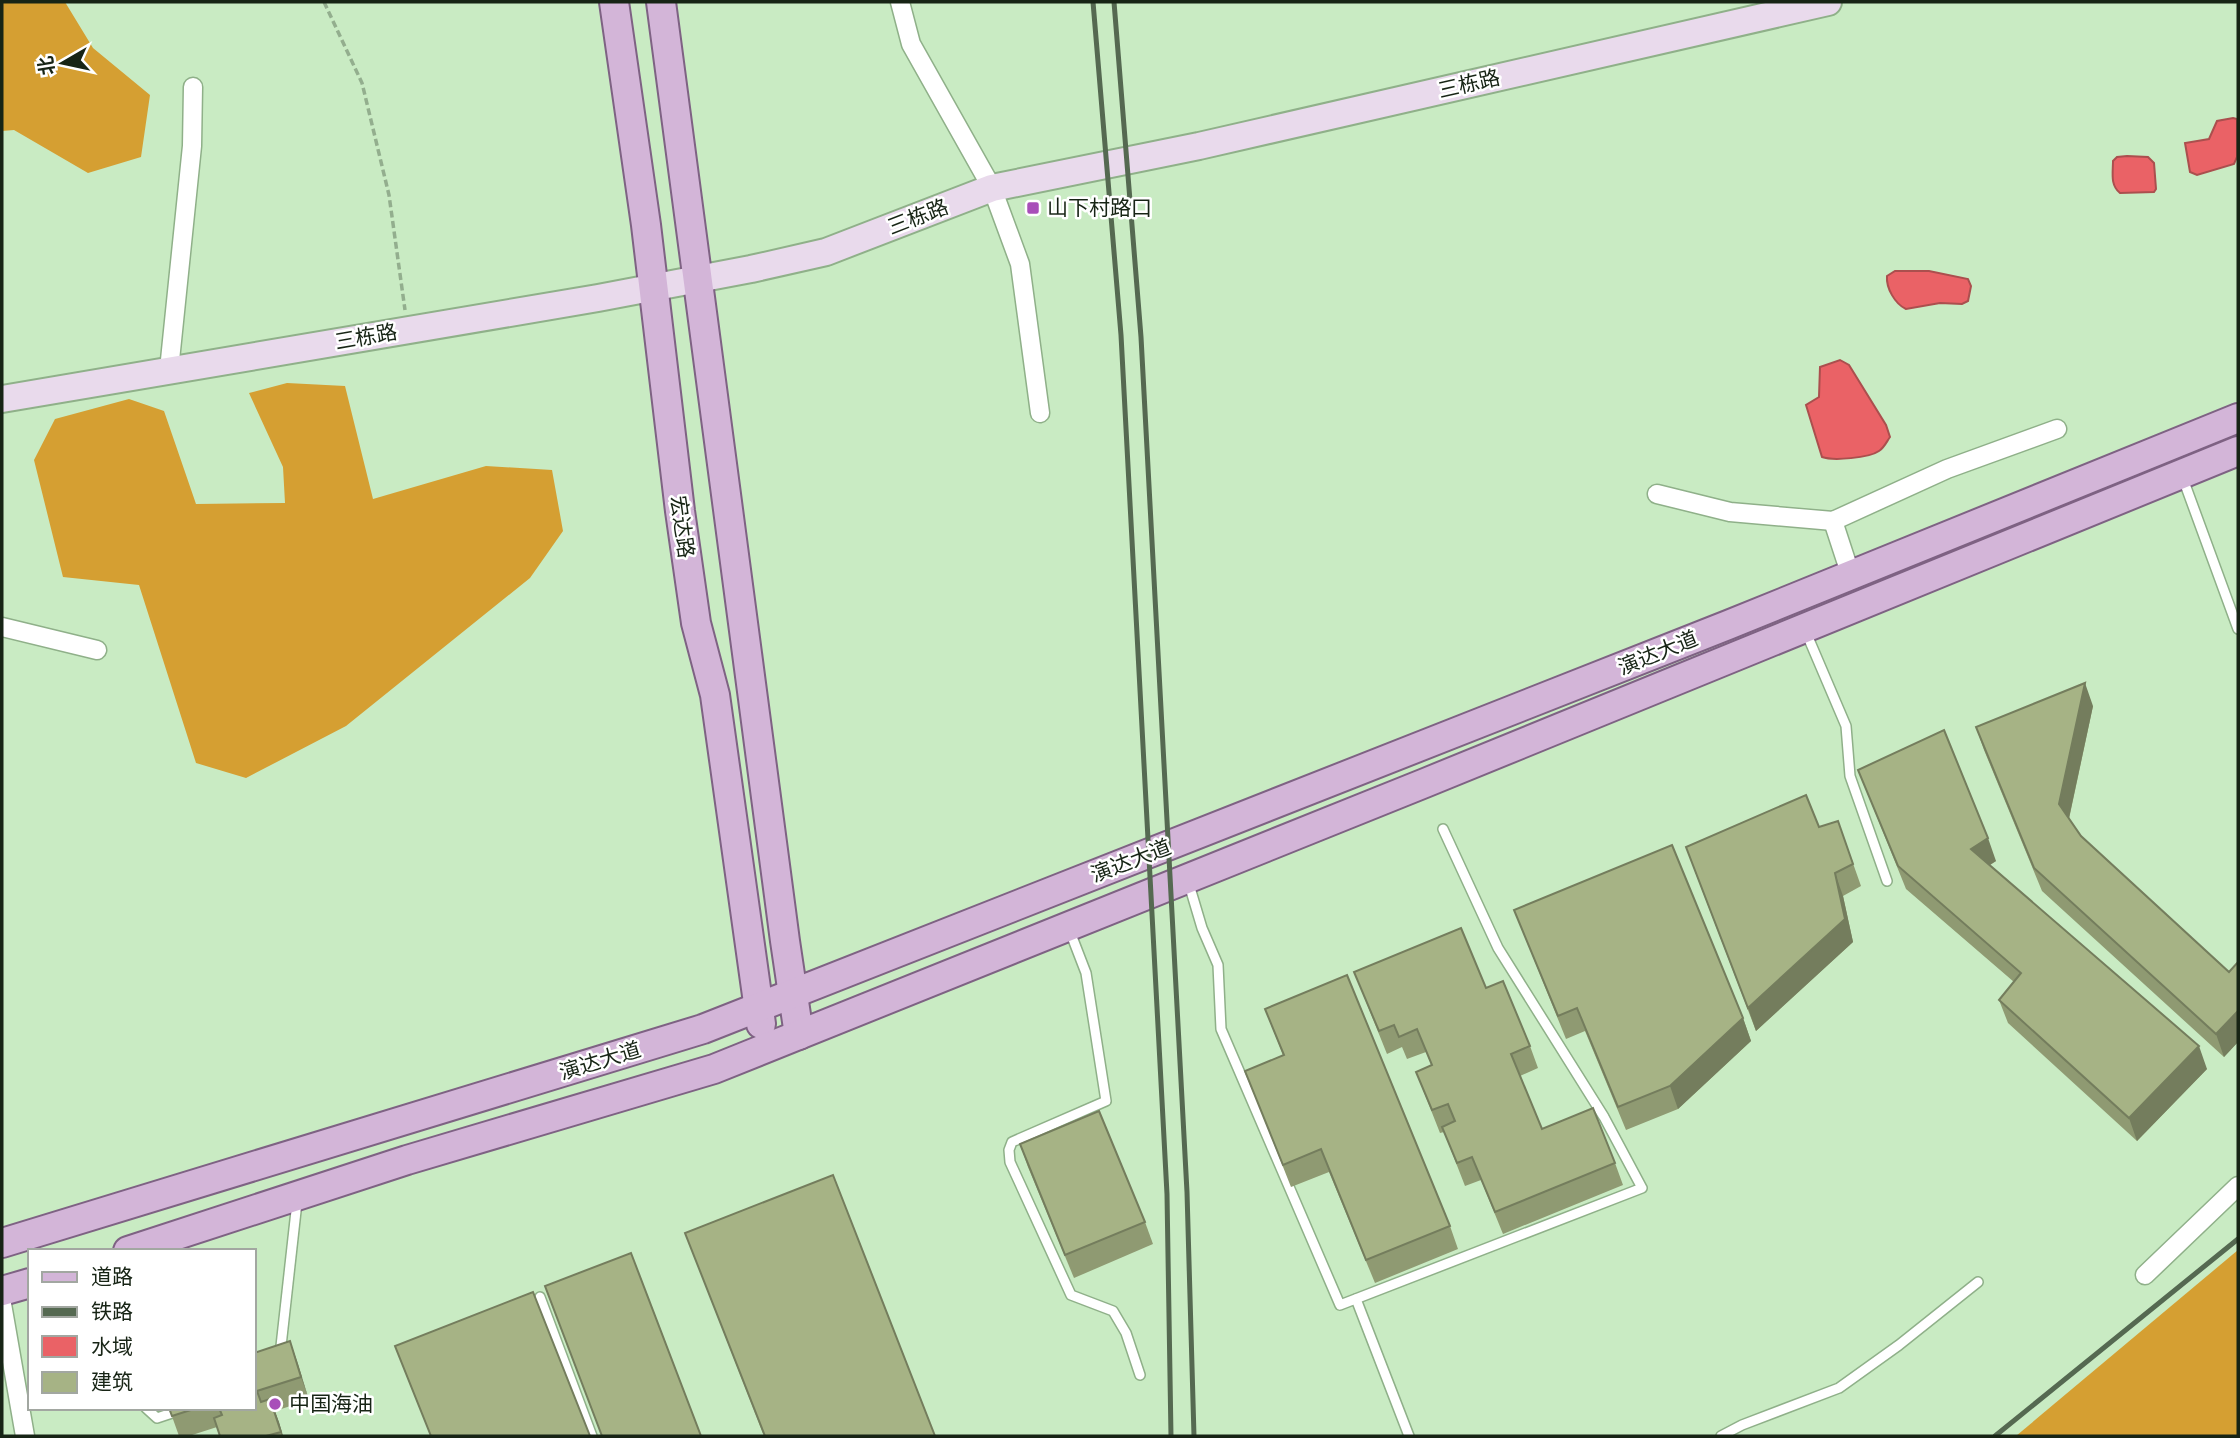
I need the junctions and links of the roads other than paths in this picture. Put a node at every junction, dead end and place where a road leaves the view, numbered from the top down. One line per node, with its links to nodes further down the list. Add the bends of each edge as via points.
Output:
1 (614, 2): 8 (main road, 宏达路)
2 (661, 2): 7 (main road)
3 (900, 2): 6 (street, via 911,44)
4 (1828, 2): 6 (main road, 三栋路, via 1199,146)
5 (193, 87): 9 (street, via 192,146)
6 (992, 188): 7 (main road, 三栋路, via 826,252); 11 (street, via 1020,264)
7 (698, 279): 8 (main road, 三栋路); 27 (main road)
8 (653, 287): 9 (main road, 三栋路); 28 (main road, 宏达路, via 696,624 715,695)
9 (169, 370): 10 (main road, 三栋路)
10 (2, 399)
11 (1040, 413)
12 (2238, 418): 18 (main road, 演达大道)
13 (2057, 429): 17 (street, via 1947,469)
14 (2238, 451): 15 (main road, 演达大道)
15 (2182, 474): 20 (main road, 演达大道); 21 (lane)
16 (1657, 494): 17 (street, via 1730,512)
17 (1833, 522): 18 (street)
18 (1851, 576): 27 (main road, 演达大道)
19 (2, 627): 22 (street)
20 (1804, 628): 24 (main road, 演达大道); 25 (lane, via 1846,726 1850,776)
21 (2238, 629)
22 (97, 650)
23 (1443, 829): 39 (lane, via 1498,948 1604,1117 1642,1188)
24 (1188, 879): 26 (main road, 演达大道); 39 (lane, via 1218,965 1220,1030 1340,1305)
25 (1887, 881)
26 (1068, 927): 29 (main road, 演达大道); 41 (lane, via 1086,973 1106,1101 1012,1142 1010,1161 1071,1294 1113,1311)
27 (793, 994): 28 (main road, 演达大道); 29 (main road)
28 (759, 1007): 30 (main road, 宏达路); 33 (main road, 演达大道, via 620,1055)
29 (799, 1035): 30 (main road, 演达大道)
30 (765, 1049): 32 (main road, 演达大道, via 714,1069)
31 (2238, 1186): 35 (street)
32 (298, 1195): 34 (main road, 演达大道); 40 (lane)
33 (2, 1243)
34 (134, 1249)
35 (2145, 1275)
36 (1978, 1282): 47 (lane, via 1839,1388)
37 (15, 1291): 44 (street)
38 (540, 1297): 45 (lane)
39 (1356, 1299): 46 (lane)
40 (278, 1371)
41 (1140, 1375)
42 (148, 1410): 43 (lane, via 157,1418)
43 (172, 1413)
44 (25, 1436)
45 (592, 1436)
46 (1409, 1436)
47 (1721, 1436)

